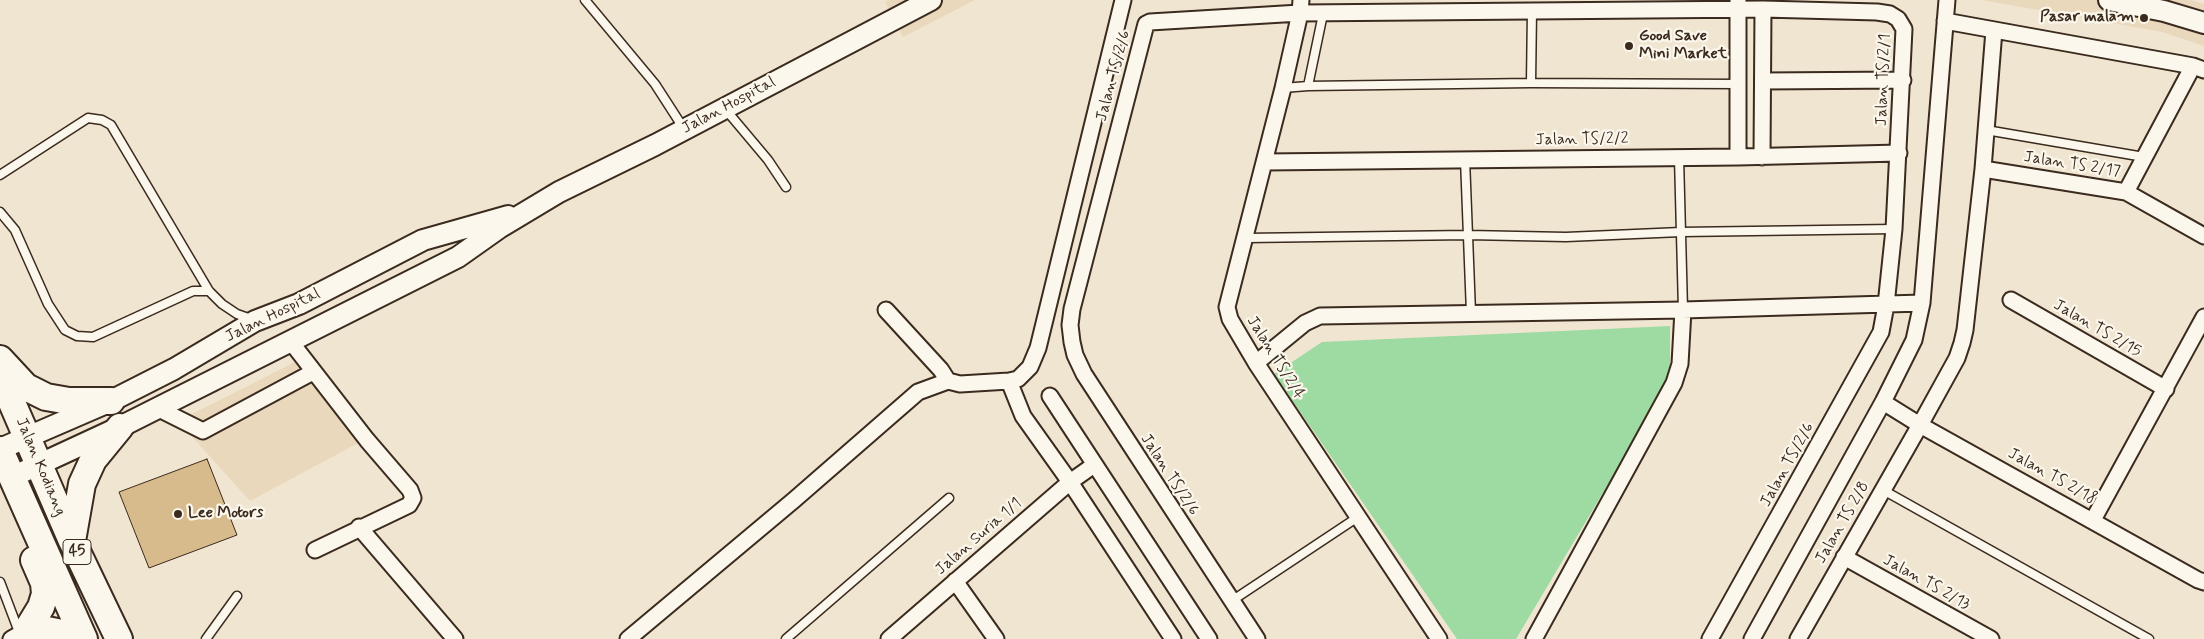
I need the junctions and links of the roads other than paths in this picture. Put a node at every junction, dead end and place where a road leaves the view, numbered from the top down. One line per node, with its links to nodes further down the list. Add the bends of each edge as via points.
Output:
1 (586, 0): 23 (lane, via 656,84)
2 (931, 0): 22 (street, Jalan Hospital)
3 (1123, 0): 58 (street, via 1035,360 1018,379)
4 (1947, 0): 12 (street)
5 (2108, 0): 8 (street)
6 (1738, 5): 9 (street, Jalan TS/2/1); 10 (street, Jalan TS/2/6); 19 (street)
7 (1301, 6): 11 (street, Jalan TS/2/6); 21 (street, Jalan TS/2/4); 84 (street, Jalan TS/2/6, via 1146,24 1071,317 1075,355 1084,374)
8 (2166, 6): 13 (street)
9 (1763, 9): 16 (street, Jalan TS/2/1, via 1890,14 1904,29); 17 (street)
10 (1532, 10): 11 (street, Jalan TS/2/6); 18 (lane)
11 (1323, 14): 20 (lane)
12 (1945, 21): 14 (street); 45 (street)
13 (2204, 23)
14 (1994, 30): 15 (street); 24 (street, Jalan TS 2/8)
15 (2199, 68): 29 (street)
16 (1903, 80): 17 (street); 25 (street, Jalan TS/2/1)
17 (1763, 81): 28 (street)
18 (1531, 83): 19 (lane); 20 (lane)
19 (1738, 84): 27 (street)
20 (1308, 86): 21 (lane)
21 (1283, 88): 31 (street, Jalan TS/2/4)
22 (725, 108): 23 (street, Jalan Hospital); 34 (lane)
23 (684, 130): 36 (street, Jalan Hospital)
24 (1986, 130): 29 (lane); 32 (street, Jalan TS 2/8)
25 (1899, 153): 28 (street, Jalan TS/2/2); 38 (street, Jalan TS/2/1)
26 (1678, 157): 27 (street, Jalan TS/2/2); 30 (street, Jalan TS/2/2); 39 (lane)
27 (1738, 157): 28 (street, Jalan TS/2/2)
28 (1762, 157)
29 (2144, 157): 35 (street)
30 (1465, 159): 31 (street, Jalan TS/2/2); 40 (lane)
31 (1265, 162): 42 (street, Jalan TS/2/4)
32 (1983, 169): 35 (street, Jalan TS 2/17); 64 (street, Jalan TS 2/8, via 1966,330 1957,358)
33 (0, 175): 43 (lane, via 88,118 102,120 111,125)
34 (786, 187)
35 (2126, 192): 41 (street, Jalan TS 2/17)
36 (526, 211): 51 (street, Jalan Hospital, via 423,240 299,304); 52 (street, Jalan Hospital, via 458,257)
37 (0, 212): 43 (lane, via 15,230 48,304 65,330 77,336 93,337 193,291)
38 (1894, 229): 39 (lane); 46 (street, Jalan TS/2/1)
39 (1682, 232): 40 (lane, via 1566,238); 48 (lane)
40 (1468, 235): 42 (lane); 49 (lane)
41 (2204, 236)
42 (1246, 238): 54 (street, Jalan TS/2/4, via 1227,307 1230,319)
43 (209, 291): 51 (lane, via 237,314)
44 (2011, 300): 59 (street, Jalan TS 2/15)
45 (1922, 303): 46 (street); 62 (street, via 1914,340)
46 (1886, 305): 48 (street); 101 (street, Jalan TS/2/6, via 1878,341)
47 (886, 310): 57 (street)
48 (1683, 310): 49 (street); 100 (street, via 1680,364 1674,383)
49 (1471, 313): 54 (street, via 1320,316 1305,323)
50 (2204, 317): 59 (street)
51 (255, 321): 61 (street, Jalan Hospital, via 174,369)
52 (291, 342): 55 (street); 63 (street, Jalan Hospital)
53 (0, 358): 61 (highway, via 26,387 46,397 69,401)
54 (1256, 363): 74 (street, Jalan TS/2/4)
55 (313, 372): 63 (street, via 204,431); 76 (street, via 410,490 413,498 409,505)
56 (0, 376): 66 (highway, Jalan Kodiang / 45)
57 (948, 381): 58 (street, via 960,384); 92 (street, via 918,392)
58 (1009, 381): 71 (street, via 1023,416)
59 (2166, 389): 75 (street)
60 (1050, 396): 69 (street)
61 (111, 401): 66 (street, Jalan Hospital)
62 (1883, 402): 64 (street, Jalan TS 2/18); 102 (street)
63 (157, 408): 65 (street, Jalan Hospital)
64 (1920, 426): 72 (street, Jalan TS 2/8); 75 (street, Jalan TS 2/18)
65 (120, 427): 68 (street, Jalan Hospital); 77 (highway, via 93,460 82,484)
66 (28, 436): 67 (street, Jalan Hospital); 68 (highway, Jalan Kodiang / 45)
67 (0, 450): 70 (highway, Jalan Kodiang / 45)
68 (39, 464): 70 (street, Jalan Hospital); 77 (highway, Jalan Kodiang / 45)
69 (1094, 465): 71 (street, Jalan Suria 1/1); 97 (street)
70 (6, 482): 85 (highway, via 44,583 45,594 41,607); 88 (highway, Jalan Kodiang / 45)
71 (1070, 482): 80 (street, Jalan Suria 1/1); 96 (street)
72 (1883, 490): 79 (street, Jalan TS 2/8); 104 (lane)
73 (949, 498): 93 (lane)
74 (1358, 517): 84 (lane); 99 (street, Jalan TS/2/4)
75 (2093, 520): 82 (street, Jalan TS 2/18)
76 (359, 527): 78 (street); 91 (street)
77 (72, 542): 89 (highway, Jalan Kodiang / 45)
78 (315, 550)
79 (1844, 557): 86 (street, Jalan TS 2/13); 103 (street, Jalan TS 2/8)
80 (955, 581): 94 (street, Jalan Suria 1/1); 95 (street)
81 (0, 582): 85 (lane)
82 (2204, 582)
83 (237, 596): 90 (lane)
84 (1233, 600): 98 (street, Jalan TS/2/6)
85 (19, 635): 87 (highway, via 47,630 57,632)
86 (1980, 636)
87 (65, 639)
88 (84, 639)
89 (119, 639)
90 (206, 639)
91 (455, 639)
92 (628, 639)
93 (786, 639)
94 (889, 639)
95 (996, 639)
96 (1173, 639)
97 (1209, 639)
98 (1257, 639)
99 (1439, 639)
100 (1534, 639)
101 (1710, 639)
102 (1752, 639)
103 (1798, 639)
104 (2149, 639)

